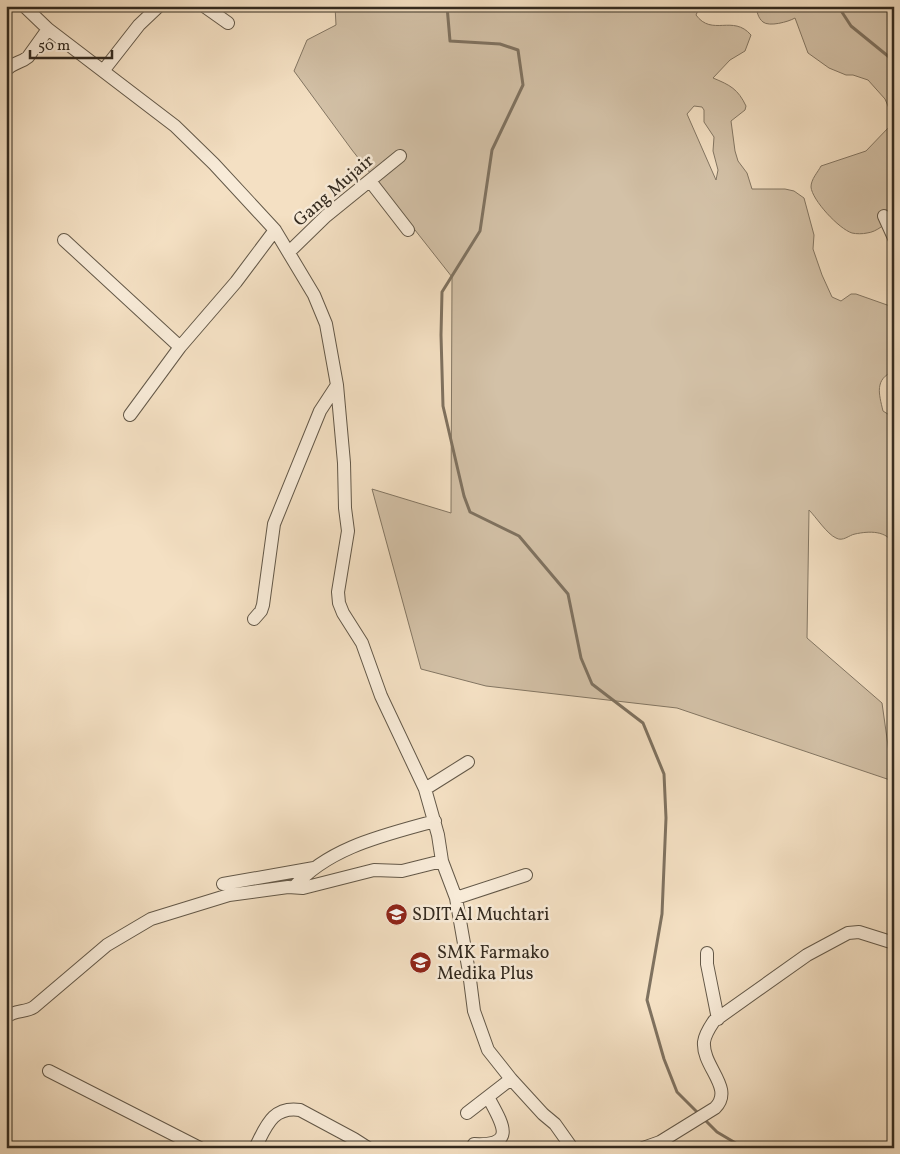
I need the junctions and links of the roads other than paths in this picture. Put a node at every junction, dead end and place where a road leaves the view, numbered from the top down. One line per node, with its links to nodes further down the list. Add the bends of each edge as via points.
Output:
1 (24, 6): 5 (street)
2 (158, 6): 7 (street)
3 (204, 6): 4 (street)
4 (228, 23)
5 (48, 29): 6 (street, via 25,60 12,64); 7 (street)
6 (6, 70)
7 (103, 71): 11 (street, via 193,141)
8 (400, 156): 9 (street, Gang Mujair)
9 (370, 180): 12 (street); 15 (street, Gang Mujair)
10 (884, 216): 13 (street)
11 (275, 230): 15 (street); 16 (street, via 236,282)
12 (408, 230)
13 (894, 238)
14 (64, 240): 16 (street)
15 (289, 252): 17 (street, via 314,295 326,324)
16 (180, 347): 18 (street)
17 (337, 385): 19 (street, via 320,411 274,524 263,605); 21 (street, via 348,531 339,604 362,643 382,696)
18 (130, 415)
19 (254, 619)
20 (468, 762): 21 (street)
21 (426, 788): 22 (street)
22 (435, 821): 23 (street); 24 (street, via 381,836 334,855)
23 (442, 861): 27 (street, via 402,871 374,870 303,888); 28 (street)
24 (314, 868): 26 (street); 27 (street)
25 (526, 875): 28 (street)
26 (223, 884)
27 (294, 887): 31 (street, via 229,895 151,919 107,944 32,1008)
28 (456, 898): 34 (street, via 474,1011 488,1050)
29 (894, 943): 32 (street, via 859,932 848,934 807,955)
30 (707, 953): 32 (street)
31 (6, 1016)
32 (718, 1019): 42 (street, via 709,1028 704,1044 706,1057 721,1088 721,1102 660,1142)
33 (49, 1070): 38 (street)
34 (511, 1079): 35 (street); 41 (street, via 555,1124)
35 (488, 1097): 36 (street); 37 (street, via 503,1132 495,1143)
36 (467, 1113)
37 (474, 1144)
38 (200, 1148)
39 (255, 1148): 40 (street, via 271,1119 286,1109 293,1109)
40 (368, 1148)
41 (572, 1148)
42 (643, 1148)

